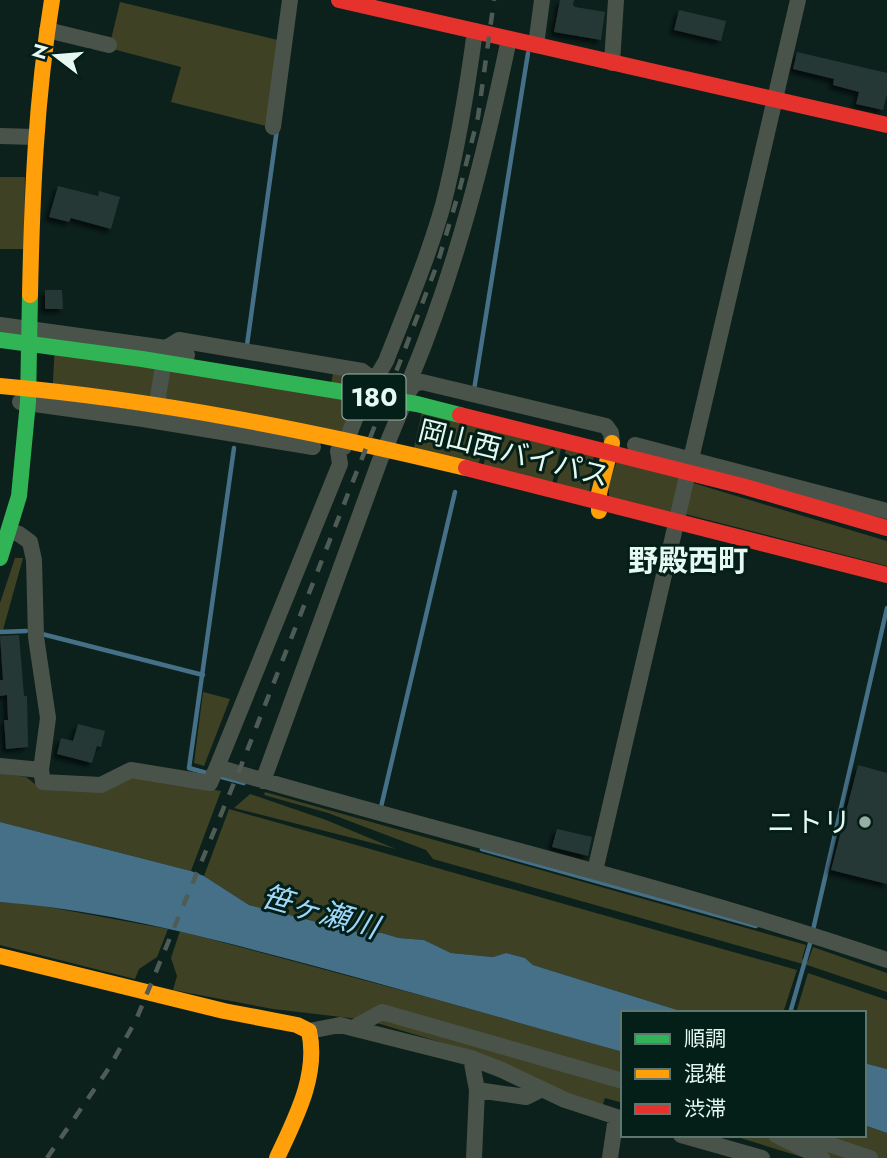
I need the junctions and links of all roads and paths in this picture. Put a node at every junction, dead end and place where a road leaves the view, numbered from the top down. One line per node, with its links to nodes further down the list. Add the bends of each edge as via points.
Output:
1 (52, 0): 8 (main road)
2 (290, 0): 16 (street)
3 (339, 0): 7 (main road)
4 (542, 0): 12 (street)
5 (616, 0): 13 (street)
6 (798, 0): 14 (street)
7 (401, 7): 9 (main road)
8 (47, 30): 11 (street); 18 (main road)
9 (475, 31): 10 (main road); 23 (street, via 466,100 442,207 386,361)
10 (509, 39): 12 (main road); 25 (street, via 456,259 412,375)
11 (109, 45)
12 (536, 45): 13 (main road)
13 (612, 63): 14 (main road)
14 (774, 99): 15 (main road); 33 (street)
15 (887, 125)
16 (273, 127)
17 (0, 136): 18 (street)
18 (35, 137): 20 (main road)
19 (0, 325): 20 (street)
20 (30, 328): 22 (street); 28 (main road)
21 (0, 340): 37 (main road, 岡山西バイパス / 180, via 417,404 742,486)
22 (166, 348): 23 (street, via 179,340 362,370); 24 (street, via 182,355); 30 (street, via 156,409)
23 (371, 378): 32 (street)
24 (331, 381)
25 (414, 384): 31 (street, via 445,387 606,426); 34 (street)
26 (0, 386): 41 (main road, 岡山西バイパス / 180, via 137,401 280,425 404,452)
27 (0, 400): 28 (street)
28 (28, 402): 30 (street); 39 (main road, via 19,496)
29 (451, 404): 31 (street)
30 (143, 418): 32 (street)
31 (612, 443): 33 (street); 35 (main road)
32 (338, 451): 45 (street, via 340,464)
33 (691, 458): 36 (street); 38 (street)
34 (380, 460): 35 (street); 46 (street)
35 (599, 511): 38 (street)
36 (887, 511)
37 (887, 528)
38 (674, 530): 42 (street); 47 (street)
39 (9, 531): 40 (main road); 44 (street, via 30,542 34,560 36,637 48,718)
40 (0, 558)
41 (887, 575)
42 (887, 587)
43 (0, 766): 44 (street)
44 (41, 770): 45 (street, via 43,782 101,785 131,770 210,783)
45 (215, 772): 46 (street)
46 (263, 781): 47 (street)
47 (595, 872): 49 (street)
48 (0, 956): 51 (main road)
49 (887, 960)
50 (354, 1028): 51 (street, via 340,1025); 52 (street); 53 (street, via 382,1012)
51 (309, 1031): 61 (main road, via 314,1042 308,1079)
52 (471, 1058): 54 (street); 55 (street)
53 (621, 1080)
54 (542, 1089): 55 (street, via 526,1097); 56 (street)
55 (477, 1090): 62 (street)
56 (620, 1118): 63 (street)
57 (688, 1137): 60 (street)
58 (780, 1137): 64 (street)
59 (808, 1137): 65 (street)
60 (758, 1157)
61 (277, 1158)
62 (474, 1158)
63 (610, 1158)
64 (822, 1158)
65 (870, 1158)

